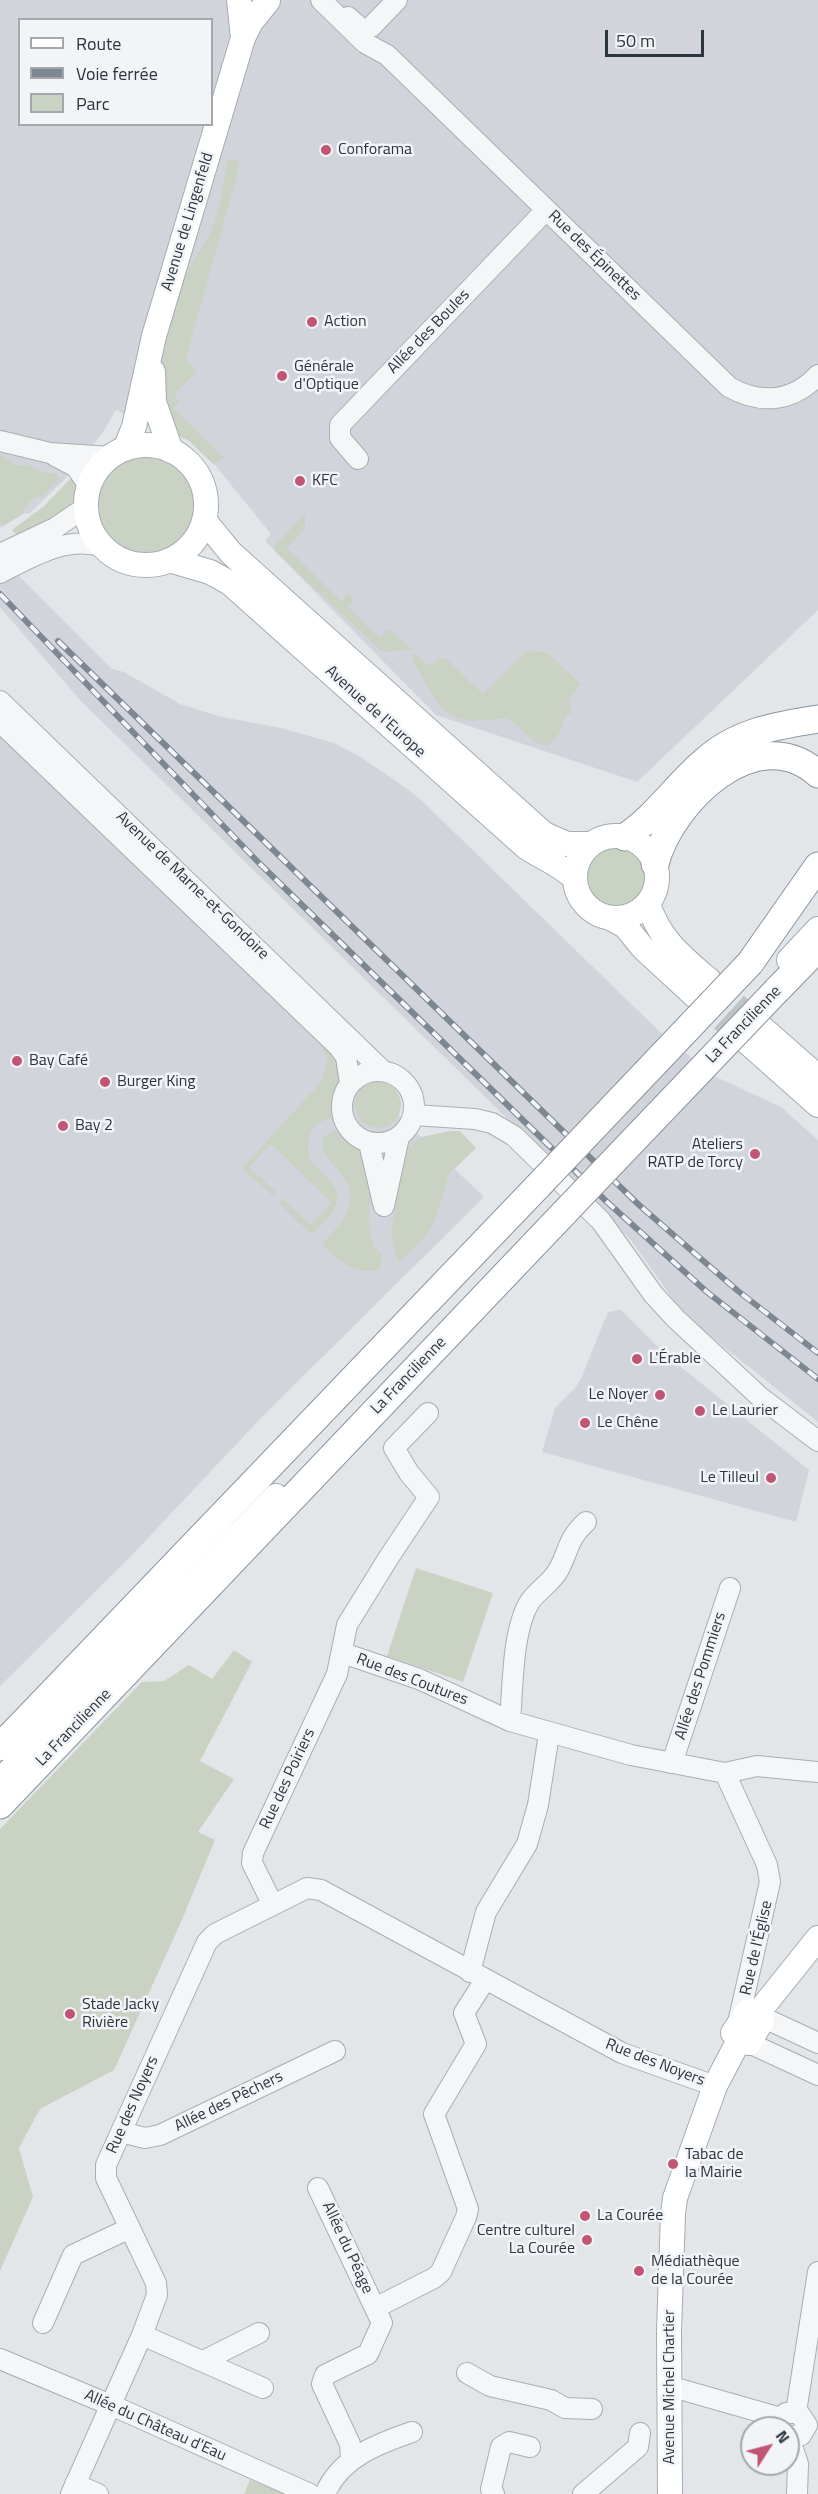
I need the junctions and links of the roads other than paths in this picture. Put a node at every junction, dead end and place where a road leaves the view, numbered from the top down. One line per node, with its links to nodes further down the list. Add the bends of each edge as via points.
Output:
1 (239, 0): 7 (main road, Avenue de Lingenfeld)
2 (264, 0): 7 (main road, Avenue de Lingenfeld)
3 (323, 0): 6 (street, Rue des Épinettes, via 363,30); 8 (street, Rue des Épinettes, via 365,43)
4 (339, 0): 6 (street, Rue des Épinettes)
5 (397, 0): 6 (street)
6 (371, 27): 8 (street, Rue des Épinettes)
7 (243, 38): 10 (main road, Avenue de Lingenfeld)
8 (387, 56): 9 (street, Rue des Épinettes)
9 (546, 210): 11 (street, Rue des Épinettes, via 729,387 752,398 779,398 802,389); 16 (street, Allée des Boules, via 340,425 340,438)
10 (154, 336): 13 (main road, Avenue de Lingenfeld, via 154,402); 15 (main road, Avenue de Lingenfeld, via 134,427)
11 (818, 375)
12 (0, 441): 14 (street)
13 (171, 451): 15 (main road, via 148,445); 18 (main road, via 187,461 198,476 204,493)
14 (50, 453): 15 (street); 17 (street, via 76,466)
15 (118, 453): 17 (main road, via 98,470)
16 (358, 459)
17 (88, 497): 19 (main road, via 91,529); 20 (street, via 55,528)
18 (204, 520): 21 (main road, via 191,544); 28 (main road, Avenue de l'Europe, via 231,553 502,799 555,840)
19 (104, 547): 20 (street, via 77,542); 21 (main road, via 135,563 158,564)
20 (11, 555): 22 (street)
21 (169, 560): 31 (main road, Avenue de l'Europe, via 210,572 230,583 526,847)
22 (0, 573)
23 (0, 701): 38 (street, Avenue de Marne-et-Gondoire)
24 (818, 719): 27 (highway, via 773,726 716,751)
25 (0, 722): 40 (street, Avenue de Marne-et-Gondoire, via 339,1047 346,1057)
26 (818, 774): 29 (highway, via 782,756 738,764 706,785 675,819 665,834)
27 (626, 837): 28 (main road, Avenue de l'Europe, via 604,837); 29 (main road, via 644,847)
28 (591, 844): 31 (main road, via 578,859)
29 (655, 864): 33 (main road, via 657,880)
30 (818, 867): 37 (highway)
31 (574, 878): 34 (main road, via 586,906)
32 (818, 896): 37 (highway, La Francilienne)
33 (648, 903): 34 (main road, via 632,915); 34 (main road, via 653,921 702,988 643,948 625,926)
34 (612, 919)
35 (818, 929): 37 (main road)
36 (818, 948): 37 (highway, La Francilienne)
37 (766, 978): 45 (highway, La Francilienne, bridge); 45 (highway, La Francilienne, bridge)
38 (383, 1071): 40 (street, via 365,1073); 42 (street, via 404,1082 411,1092)
39 (818, 1077): 41 (main road, via 754,1034)
40 (350, 1083): 44 (street, via 341,1102 344,1122 350,1132)
41 (818, 1105)
42 (414, 1115): 43 (street); 47 (street, via 475,1119 492,1123 514,1136 601,1221 653,1294 676,1319 760,1397)
43 (399, 1137): 44 (street, via 390,1142); 44 (street, via 384,1206)
44 (369, 1143)
45 (553, 1200): 53 (highway, La Francilienne); 57 (main road, via 276,1496); 58 (highway, La Francilienne)
46 (428, 1413): 50 (street, Rue des Coutures, via 394,1448 429,1497 347,1625)
47 (818, 1441)
48 (586, 1522): 51 (street, via 571,1536 550,1583 531,1601 521,1618)
49 (730, 1588): 54 (street, Allée des Pommiers)
50 (343, 1653): 51 (street, Rue des Coutures, via 419,1679); 59 (street, Rue des Poiriers, via 337,1674 253,1853 252,1863)
51 (510, 1720): 52 (street, Rue des Coutures)
52 (549, 1734): 54 (street, Rue des Coutures); 61 (street, via 538,1805 526,1844 486,1912)
53 (0, 1747)
54 (672, 1763): 56 (street, Rue des Coutures)
55 (818, 1772): 56 (street, via 757,1766)
56 (726, 1773): 62 (street, Rue de l'Église, via 767,1865 770,1882)
57 (0, 1781)
58 (0, 1805)
59 (273, 1905): 61 (street, Rue des Noyers, via 307,1888 321,1890); 67 (street, Rue des Noyers, via 215,1934 207,1942)
60 (818, 1938): 62 (main road, Avenue Michel Chartier)
61 (478, 1976): 66 (street, Rue des Noyers, via 622,2053); 71 (street, via 464,2013 476,2044 434,2114 468,2209 466,2217 441,2272)
62 (749, 2027): 63 (street); 65 (street); 66 (main road, Avenue Michel Chartier)
63 (818, 2043)
64 (335, 2051): 67 (street, Allée des Pêchers, via 160,2135 145,2139)
65 (818, 2075)
66 (715, 2086): 78 (main road, Avenue Michel Chartier, via 674,2206)
67 (121, 2132): 69 (street, Rue des Noyers, via 106,2165 106,2178)
68 (318, 2188): 71 (street, Allée du Péage)
69 (130, 2228): 72 (street, via 73,2255); 74 (street, Rue des Noyers, via 156,2283 156,2295)
70 (818, 2272): 83 (street)
71 (375, 2308): 87 (street, via 382,2323 368,2354 325,2375 322,2384 350,2444)
72 (43, 2323)
73 (259, 2333): 76 (street)
74 (142, 2335): 76 (street); 80 (street, Rue des Noyers)
75 (0, 2360): 80 (street, Allée du Château d'Eau)
76 (203, 2361): 79 (street)
77 (467, 2373): 81 (street, via 490,2386 551,2400 565,2408)
78 (669, 2386): 82 (street); 95 (main road, Avenue Michel Chartier)
79 (263, 2388)
80 (110, 2405): 89 (street, Rue des Noyers); 91 (street, Allée du Château d'Eau)
81 (592, 2409)
82 (764, 2416)
83 (800, 2416)
84 (412, 2432): 87 (street)
85 (640, 2433): 94 (street, via 638,2446)
86 (530, 2447): 93 (street, via 509,2442 501,2447 490,2489)
87 (351, 2459): 92 (street)
88 (798, 2476): 96 (street)
89 (73, 2489): 90 (street)
90 (98, 2494)
91 (310, 2494)
92 (325, 2494)
93 (494, 2494)
94 (583, 2494)
95 (670, 2494)
96 (797, 2494)

